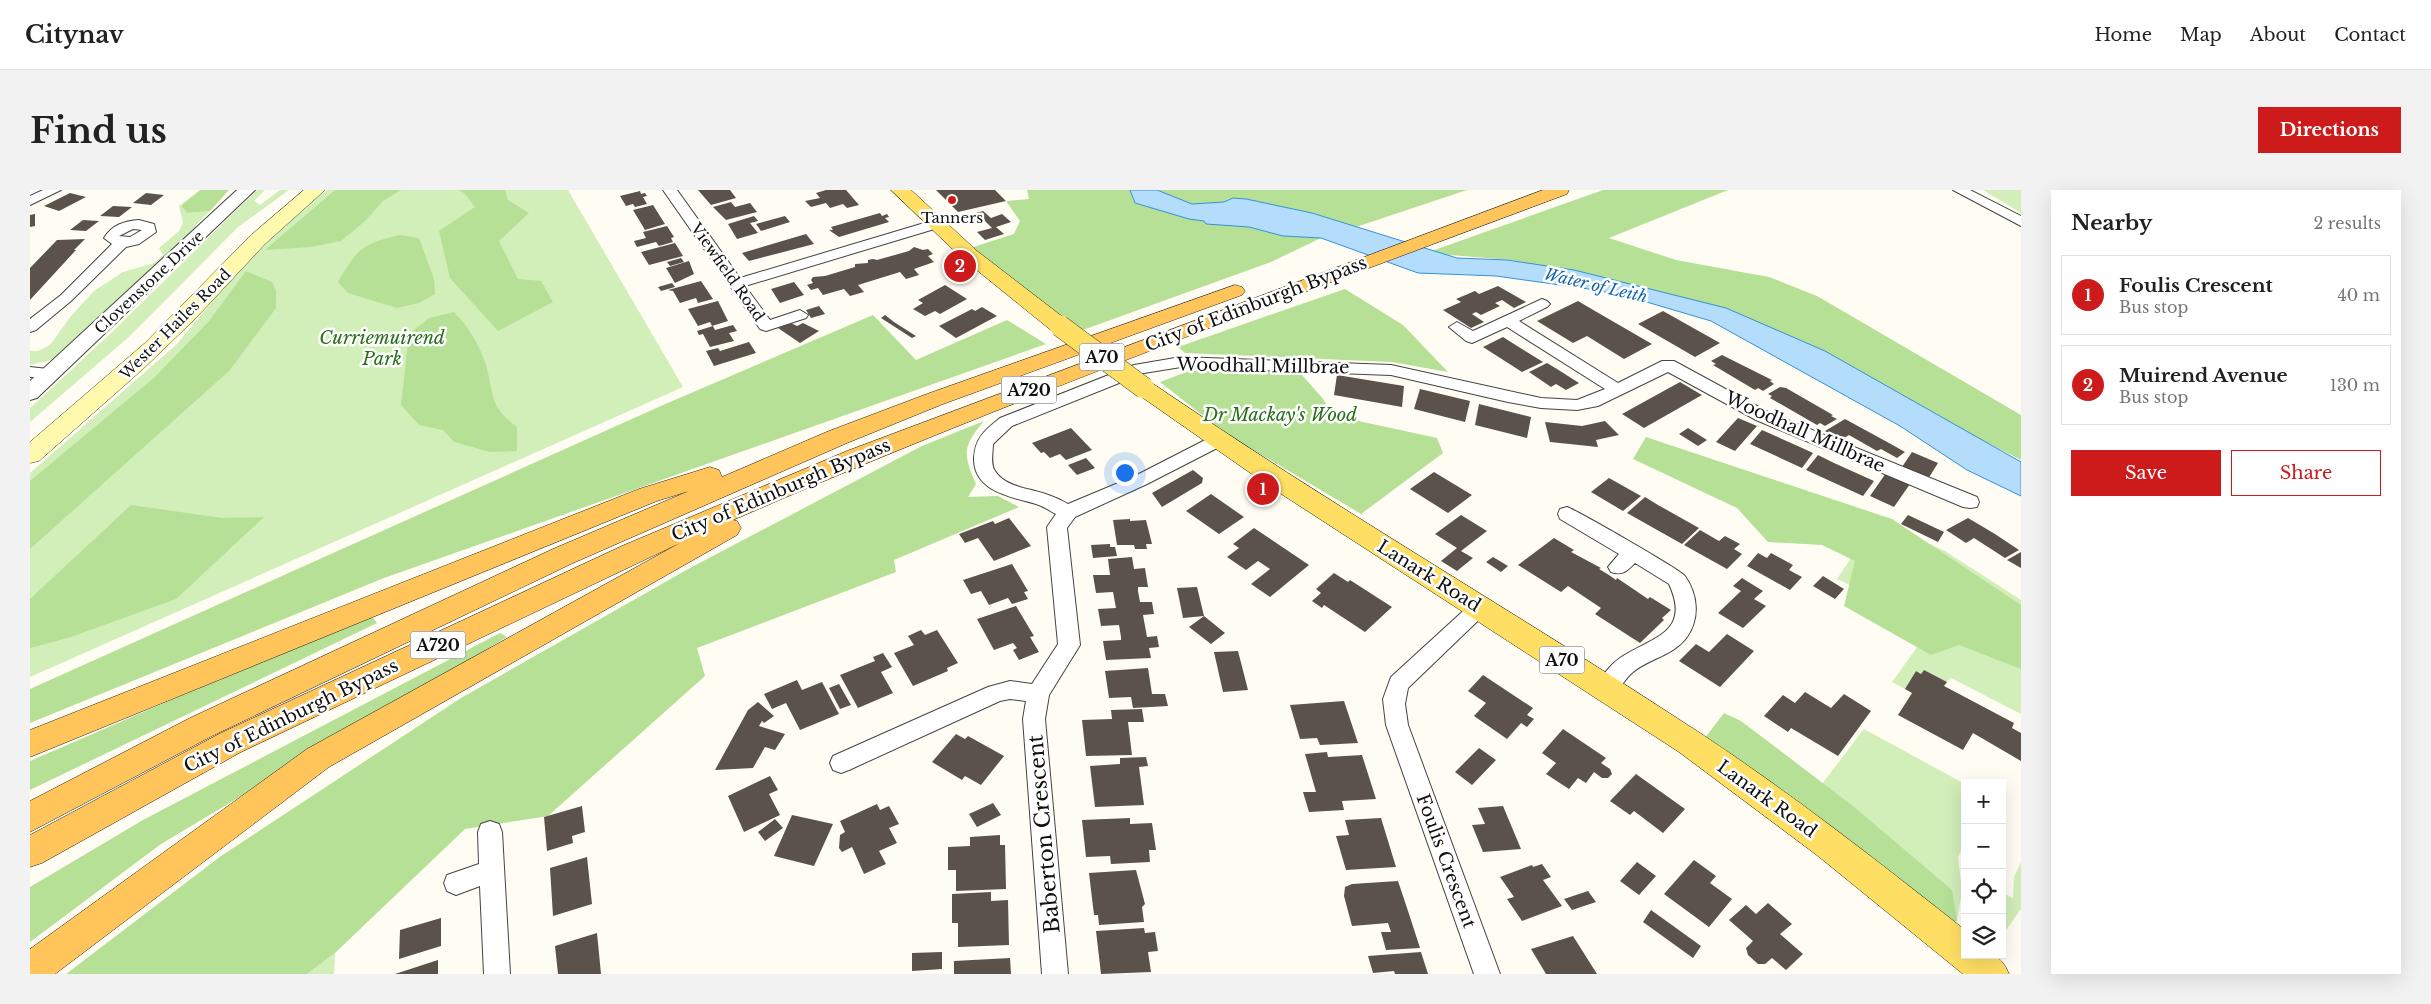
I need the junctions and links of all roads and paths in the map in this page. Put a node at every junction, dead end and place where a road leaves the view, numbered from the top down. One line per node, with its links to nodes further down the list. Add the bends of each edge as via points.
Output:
1 (54, 190): 10 (street)
2 (247, 190): 21 (street, Clovenstone Drive)
3 (300, 190): 24 (main road, Wester Hailes Road, via 265,216 148,331)
4 (316, 190): 27 (main road, Wester Hailes Road, via 271,228 170,332)
5 (670, 190): 14 (street, Viewfield Road)
6 (900, 190): 12 (main road, Lanark Road / A70)
7 (1560, 190): 9 (highway, City of Edinburgh Bypass / A720)
8 (1960, 190): 11 (street)
9 (1510, 196): 26 (highway, City of Edinburgh Bypass / A720, via 1202,324); 26 (highway, City of Edinburgh Bypass / A720, via 935,399)
10 (30, 201)
11 (2021, 222)
12 (936, 224): 14 (street); 25 (main road, Lanark Road / A70, bridge, via 1060,326)
13 (121, 243): 18 (street, via 66,298)
14 (738, 284): 16 (street, Viewfield Road, via 766,326)
15 (1542, 304): 17 (street)
16 (800, 316)
17 (1508, 321): 19 (street, via 1472,338); 22 (street)
18 (30, 327)
19 (1457, 327)
20 (30, 372): 21 (street)
21 (51, 374): 23 (street, Clovenstone Drive)
22 (1618, 390): 28 (street, Woodhall Millbrae, via 1668,365 1762,416); 29 (street, Woodhall Millbrae, via 1592,402 1560,405 1508,397 1391,370 1207,363 1140,369 1006,422 984,444 982,456 988,475 998,484)
23 (30, 393)
24 (30, 434)
25 (1217, 440): 29 (street, via 1141,480); 31 (main road, Lanark Road / A70)
26 (847, 447): 34 (highway, via 648,495); 36 (highway, City of Edinburgh Bypass / A720, via 563,556 201,727); 38 (highway, City of Edinburgh Bypass / A720, via 230,743); 43 (highway, via 318,758)
27 (30, 455)
28 (1970, 502)
29 (1068, 512): 33 (street, Baberton Crescent, via 1057,527 1057,537 1069,645)
30 (1567, 514): 32 (street, via 1626,560 1677,579 1685,594 1688,616 1685,625 1664,646 1624,667)
31 (1480, 607): 32 (main road, Lanark Road / A70); 46 (street, Foulis Crescent, via 1399,683 1393,696 1393,708)
32 (1606, 688): 41 (main road, Lanark Road / A70, via 1792,817)
33 (1038, 694): 35 (street, via 1010,690 996,693); 45 (street, Baberton Crescent, via 1034,719)
34 (30, 744)
35 (841, 763)
36 (30, 817)
37 (490, 832): 39 (street)
38 (30, 852)
39 (492, 871): 40 (street); 44 (street)
40 (456, 883)
41 (1961, 950)
42 (1972, 959): 47 (main road, Lanark Road / A70)
43 (30, 971)
44 (497, 974)
45 (1055, 974)
46 (1487, 974)
47 (1990, 974)

